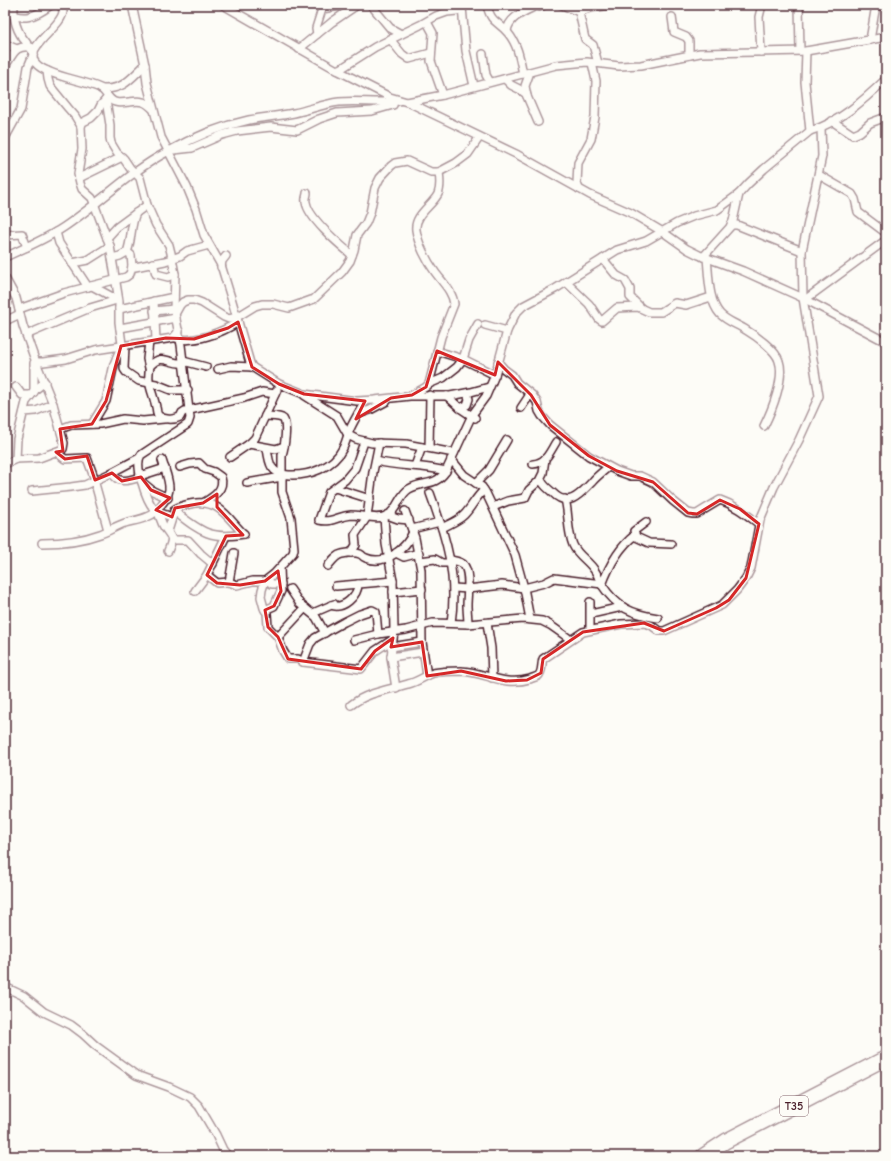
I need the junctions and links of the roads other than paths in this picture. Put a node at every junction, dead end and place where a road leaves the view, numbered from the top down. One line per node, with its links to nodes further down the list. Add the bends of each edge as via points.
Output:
1 (14, 5): 22 (street)
2 (51, 5): 22 (street, via 32,16)
3 (61, 5): 34 (street, via 61,17)
4 (132, 5): 41 (street)
5 (222, 5): 17 (street)
6 (371, 5): 27 (street, via 390,28)
7 (487, 5): 25 (street, via 493,20)
8 (544, 5): 14 (street)
9 (562, 5): 40 (street, via 578,12 585,39 593,45)
10 (762, 5): 36 (street, via 759,17)
11 (799, 5): 35 (street)
12 (876, 5): 30 (street)
13 (355, 6): 18 (street); 26 (street)
14 (533, 6): 25 (street, via 514,18)
15 (590, 6): 16 (street); 20 (street)
16 (608, 6)
17 (234, 7): 33 (street)
18 (323, 7): 26 (street, via 316,28)
19 (461, 7): 24 (street, via 440,14); 49 (street, via 466,51)
20 (582, 10)
21 (5, 11): 22 (street)
22 (14, 16): 34 (street, via 19,32)
23 (672, 17): 39 (street, via 674,32 689,40)
24 (427, 22): 27 (street); 37 (street, via 433,33)
25 (507, 31): 45 (street, via 517,45)
26 (317, 34): 33 (street)
27 (401, 34): 29 (street)
28 (886, 37): 30 (street)
29 (390, 39): 37 (street, via 409,59); 43 (street)
30 (870, 40): 35 (street)
31 (5, 44): 32 (street)
32 (17, 49): 34 (street, via 20,47); 42 (street)
33 (299, 49): 43 (street)
34 (33, 51): 44 (street, via 38,65); 62 (street, via 21,109)
35 (803, 51): 36 (street); 61 (street)
36 (761, 52): 39 (street)
37 (431, 53): 51 (street, via 431,61)
38 (483, 54): 48 (street, via 486,75)
39 (689, 55): 40 (street, via 641,65)
40 (595, 63): 45 (street, via 556,65); 70 (street, via 595,117 591,139 578,163)
41 (145, 65): 50 (street, via 123,85 113,89); 55 (street)
42 (5, 66)
43 (337, 70): 54 (street)
44 (47, 71): 50 (street); 59 (street, via 50,86)
45 (526, 73): 46 (street); 52 (street)
46 (505, 79): 48 (street); 52 (street)
47 (886, 79): 57 (street, via 858,104)
48 (490, 82): 49 (street)
49 (474, 86): 51 (street)
50 (101, 89): 53 (street)
51 (443, 95): 54 (street)
52 (527, 96): 58 (street)
53 (107, 99): 55 (street, via 120,103 141,102); 59 (street, via 98,112); 65 (street, via 110,138 117,153)
54 (404, 102): 63 (street); 64 (street, via 341,102 248,120); 64 (street, via 372,111 337,113 296,130 271,127 237,131 192,148)
55 (153, 109): 64 (street)
56 (886, 116): 57 (street, via 853,135)
57 (832, 121): 60 (street)
58 (538, 122)
59 (81, 126): 69 (street)
60 (821, 128): 61 (street); 68 (street, via 822,156)
61 (810, 131): 72 (street, via 764,169)
62 (5, 138)
63 (479, 138): 66 (street, via 468,154); 70 (street)
64 (168, 151): 67 (street); 83 (street, via 191,195)
65 (122, 157): 67 (street); 69 (street)
66 (439, 172): 88 (street, via 431,172 407,162 391,166 375,188 370,213 357,235); 125 (street, via 438,193 416,225 418,238 427,258 454,304)
67 (134, 173): 73 (street); 74 (street, via 140,178)
68 (819, 175): 79 (street, via 852,194 858,212); 86 (street)
69 (79, 178): 73 (street, via 82,189)
70 (579, 189): 78 (street, via 631,213)
71 (307, 193): 88 (street, via 307,206 322,228)
72 (739, 194): 76 (street); 78 (street, via 717,210 677,223)
73 (95, 204): 77 (street); 81 (street)
74 (147, 205): 75 (street); 92 (street)
75 (136, 213): 81 (street, via 115,228); 87 (street)
76 (731, 225): 86 (street, via 737,225); 93 (street)
77 (56, 232): 85 (street); 95 (street, via 59,243)
78 (663, 232): 93 (street); 94 (street, via 646,241 617,250)
79 (886, 233)
80 (5, 235): 85 (street, via 22,234)
81 (107, 238): 84 (street)
82 (886, 240): 108 (street)
83 (209, 245): 92 (street); 98 (street)
84 (110, 246): 91 (street); 95 (street, via 88,260)
85 (27, 247): 90 (street)
86 (802, 251): 108 (street)
87 (127, 252): 91 (street); 97 (street, via 131,255)
88 (352, 255): 115 (street, via 346,267 314,299 289,308 262,304)
89 (226, 256): 98 (street)
90 (5, 257)
91 (112, 258): 101 (street)
92 (172, 258): 96 (street); 99 (street)
93 (705, 258): 107 (street); 108 (street, via 743,271)
94 (603, 259): 102 (street); 111 (street, via 616,275 625,280 630,289 630,297)
95 (72, 263): 104 (street)
96 (153, 263): 97 (street); 99 (street, via 156,274 168,277)
97 (132, 266): 101 (street, via 128,276)
98 (221, 267): 115 (street)
99 (175, 274): 106 (street)
100 (5, 278): 113 (street, via 16,298)
101 (115, 280): 103 (street); 110 (street)
102 (566, 282): 111 (street, via 602,321 617,308); 119 (street, via 523,306 512,319)
103 (103, 283): 104 (street); 105 (street)
104 (90, 287): 105 (street); 113 (street, via 55,296)
105 (107, 294): 110 (street)
106 (174, 297): 109 (street); 114 (street)
107 (711, 297): 111 (street, via 686,305 675,303 661,312 649,312); 164 (street, via 719,313 760,339 779,360 780,381)
108 (804, 299): 123 (street); 215 (street, via 819,396 774,487)
109 (154, 301): 110 (street); 112 (street)
110 (118, 303): 118 (street); 120 (street, via 90,308)
111 (641, 308)
112 (154, 311): 114 (street); 117 (street)
113 (19, 312): 116 (street); 120 (street)
114 (175, 314): 115 (street, via 183,302 194,300 224,317); 117 (street); 121 (street, via 179,332)
115 (237, 319): 121 (street, via 228,328 212,334 194,339); 131 (street)
116 (5, 321)
117 (155, 322): 118 (street); 122 (street)
118 (120, 328): 124 (street)
119 (507, 331): 126 (street, via 482,324 469,340); 129 (street)
120 (26, 335): 127 (street)
121 (177, 339): 122 (street); 128 (street)
122 (153, 341): 124 (street); 132 (street, via 147,359)
123 (886, 342)
124 (123, 346): 127 (street, via 85,352 66,359 43,362); 136 (street, via 126,372 139,381); 163 (street, via 111,376 106,401)
125 (437, 351): 126 (street); 138 (street)
126 (463, 359): 134 (street); 138 (street, via 450,374)
127 (35, 360): 135 (street); 143 (street)
128 (183, 362): 130 (street); 132 (street, via 176,364 160,359); 141 (street)
129 (498, 362): 134 (street); 148 (street)
130 (206, 367)
131 (252, 367): 133 (street, via 230,366); 137 (street)
132 (149, 368): 136 (street)
133 (218, 369)
134 (495, 374): 140 (street)
135 (45, 382): 143 (street); 154 (street)
136 (149, 383): 141 (street, via 171,390); 162 (street, via 157,414)
137 (280, 384): 144 (street); 145 (street)
138 (429, 384): 142 (street)
139 (16, 387): 147 (street)
140 (489, 387): 146 (street); 161 (street)
141 (188, 390): 158 (street)
142 (422, 390): 149 (street); 150 (street)
143 (32, 394): 147 (street); 157 (street)
144 (275, 394): 158 (street, via 262,392); 160 (street)
145 (304, 394): 153 (street); 166 (street, via 337,416)
146 (470, 394): 151 (street); 155 (street, via 467,405)
147 (22, 395): 157 (street)
148 (530, 395): 156 (street); 215 (street, via 537,402 539,411 546,420 589,456 617,471 653,482 688,513 697,514 720,500 740,509)
149 (410, 396): 150 (street); 152 (street)
150 (432, 396): 151 (street); 174 (street)
151 (447, 396): 155 (street)
152 (391, 398): 153 (street); 159 (street)
153 (365, 401): 159 (street)
154 (53, 404): 157 (street, via 33,412); 165 (street)
155 (460, 408): 161 (street)
156 (521, 408)
157 (24, 409): 179 (street, via 17,439)
158 (190, 410): 162 (street, via 183,412 179,418); 178 (street, via 188,424 147,450)
159 (358, 414): 166 (street)
160 (265, 416): 171 (street, via 255,438); 172 (street, via 283,418 286,435)
161 (474, 417): 176 (street)
162 (167, 419): 163 (street, via 123,419)
163 (92, 424): 165 (street, via 71,425)
164 (764, 426)
165 (60, 429): 175 (street, via 64,440 63,449)
166 (348, 435): 168 (street); 191 (street, via 340,453 322,468 310,474)
167 (507, 440): 196 (street, via 489,470)
168 (364, 442): 170 (street); 197 (street, via 355,468)
169 (556, 442): 181 (street)
170 (379, 443): 174 (street); 182 (street)
171 (249, 444): 173 (street); 177 (street)
172 (284, 446): 173 (street, via 276,449); 191 (street)
173 (267, 448): 191 (street, via 271,466)
174 (425, 448): 176 (street); 185 (street)
175 (56, 452): 179 (street, via 39,458); 194 (street, via 65,459 87,458)
176 (452, 456): 189 (street); 196 (street, via 464,475)
177 (230, 457)
178 (139, 458): 190 (street); 192 (street)
179 (16, 459): 183 (street)
180 (162, 460): 187 (street)
181 (545, 460): 184 (street); 193 (street)
182 (376, 461): 185 (street); 203 (street)
183 (5, 464)
184 (533, 464)
185 (415, 466): 189 (street)
186 (180, 467): 200 (street, via 199,463 205,469 222,477 223,485)
187 (165, 468): 192 (street); 202 (street)
188 (606, 469): 204 (street, via 579,496)
189 (446, 471): 211 (street, via 436,481 406,491 392,512)
190 (112, 473): 192 (street, via 115,478 122,481); 194 (street)
191 (282, 476): 195 (street); 235 (street, via 282,492 291,518 294,549)
192 (141, 478): 202 (street, via 153,492); 208 (street, via 146,495)
193 (541, 479): 204 (street, via 557,497); 207 (street, via 528,490 524,498)
194 (95, 480): 199 (street, via 78,486); 217 (street)
195 (247, 483)
196 (476, 483): 198 (street)
197 (335, 488): 203 (street); 212 (street, via 328,494 319,520 330,521 351,515)
198 (484, 490): 207 (street); 216 (street, via 458,520)
199 (32, 491)
200 (217, 493): 205 (street); 206 (street)
201 (430, 493): 216 (street)
202 (168, 498): 208 (street)
203 (370, 499): 212 (street)
204 (565, 499): 242 (street, via 574,547 595,571)
205 (203, 503): 206 (street); 210 (street, via 182,506 175,509)
206 (217, 507): 221 (street, via 226,513 244,534)
207 (493, 507): 245 (street, via 515,555)
208 (156, 511): 210 (street); 217 (street, via 149,517); 218 (street)
209 (405, 511): 213 (street)
210 (173, 514): 218 (street); 221 (street, via 206,534)
211 (385, 516): 212 (street); 213 (street); 230 (street)
212 (367, 517): 227 (street, via 355,535 356,545)
213 (409, 520): 219 (street)
214 (646, 522): 220 (street, via 634,531)
215 (759, 524): 267 (street, via 751,568 737,590 722,605 664,631 644,623)
216 (441, 525): 219 (street); 232 (street)
217 (108, 530): 223 (street, via 70,542)
218 (168, 531): 222 (street)
219 (414, 533): 228 (street); 229 (street)
220 (635, 535): 224 (street, via 645,542); 242 (street, via 610,564)
221 (226, 536): 233 (street)
222 (172, 540): 225 (street); 233 (street, via 188,540)
223 (42, 543)
224 (671, 544)
225 (168, 551)
226 (234, 553): 239 (street)
227 (351, 553): 230 (street, via 372,559); 234 (street, via 337,556)
228 (396, 553): 229 (street, via 404,557); 230 (street)
229 (419, 553): 231 (street)
230 (389, 557): 238 (street)
231 (420, 561): 232 (street); 248 (street)
232 (450, 561): 244 (street); 247 (street, via 461,562 464,565)
233 (212, 564): 236 (street)
234 (328, 566)
235 (280, 568): 237 (street); 240 (street)
236 (206, 575): 239 (street, via 217,583); 249 (street)
237 (266, 580): 239 (street, via 237,585); 240 (street, via 272,584); 257 (street, via 262,590)
238 (393, 581): 241 (street); 250 (street)
239 (229, 582)
240 (281, 584): 257 (street, via 282,589 277,601)
241 (358, 584): 243 (street); 254 (street, via 357,591 350,600 341,607)
242 (602, 584): 245 (street, via 554,578); 251 (street)
243 (336, 586)
244 (454, 588): 247 (street); 263 (street)
245 (524, 588): 247 (street, via 502,585); 262 (street)
246 (290, 589): 256 (street)
247 (468, 589): 265 (street)
248 (422, 590): 250 (street); 266 (street)
249 (195, 591)
250 (393, 592): 268 (street)
251 (609, 595): 255 (street); 258 (street, via 611,604)
252 (340, 602): 254 (street)
253 (590, 602): 260 (street)
254 (331, 605): 259 (street)
255 (622, 607): 258 (street); 261 (street)
256 (305, 608): 259 (street); 271 (street)
257 (265, 610): 271 (street, via 268,615 268,627)
258 (607, 610): 260 (street)
259 (313, 613): 269 (street)
260 (590, 614): 267 (street)
261 (658, 618)
262 (530, 619): 264 (street); 273 (street, via 550,625)
263 (451, 623): 265 (street); 266 (street)
264 (487, 623): 265 (street); 280 (street)
265 (468, 624)
266 (422, 625): 268 (street); 274 (street)
267 (590, 630): 273 (street)
268 (394, 631): 270 (street); 275 (street)
269 (325, 633): 270 (street, via 372,610 377,616); 278 (street, via 310,644)
270 (378, 634): 272 (street)
271 (278, 637): 278 (street, via 288,659)
272 (354, 640)
273 (570, 640): 280 (street, via 543,658 541,673 538,676 520,681)
274 (422, 642): 275 (street); 276 (street)
275 (392, 643): 277 (street); 278 (street, via 375,651 361,669)
276 (423, 652): 277 (street); 279 (street)
277 (390, 657): 281 (street)
278 (303, 662)
279 (427, 676): 280 (street, via 460,671 476,672); 281 (street)
280 (492, 678)
281 (396, 688): 282 (street, via 363,697)
282 (351, 705)
283 (5, 987): 285 (street, via 24,996 44,1012 71,1025 136,1075 190,1097 199,1106 222,1150)
284 (886, 1058): 286 (highway, T35, via 726,1141)
285 (228, 1156)
286 (703, 1156)

